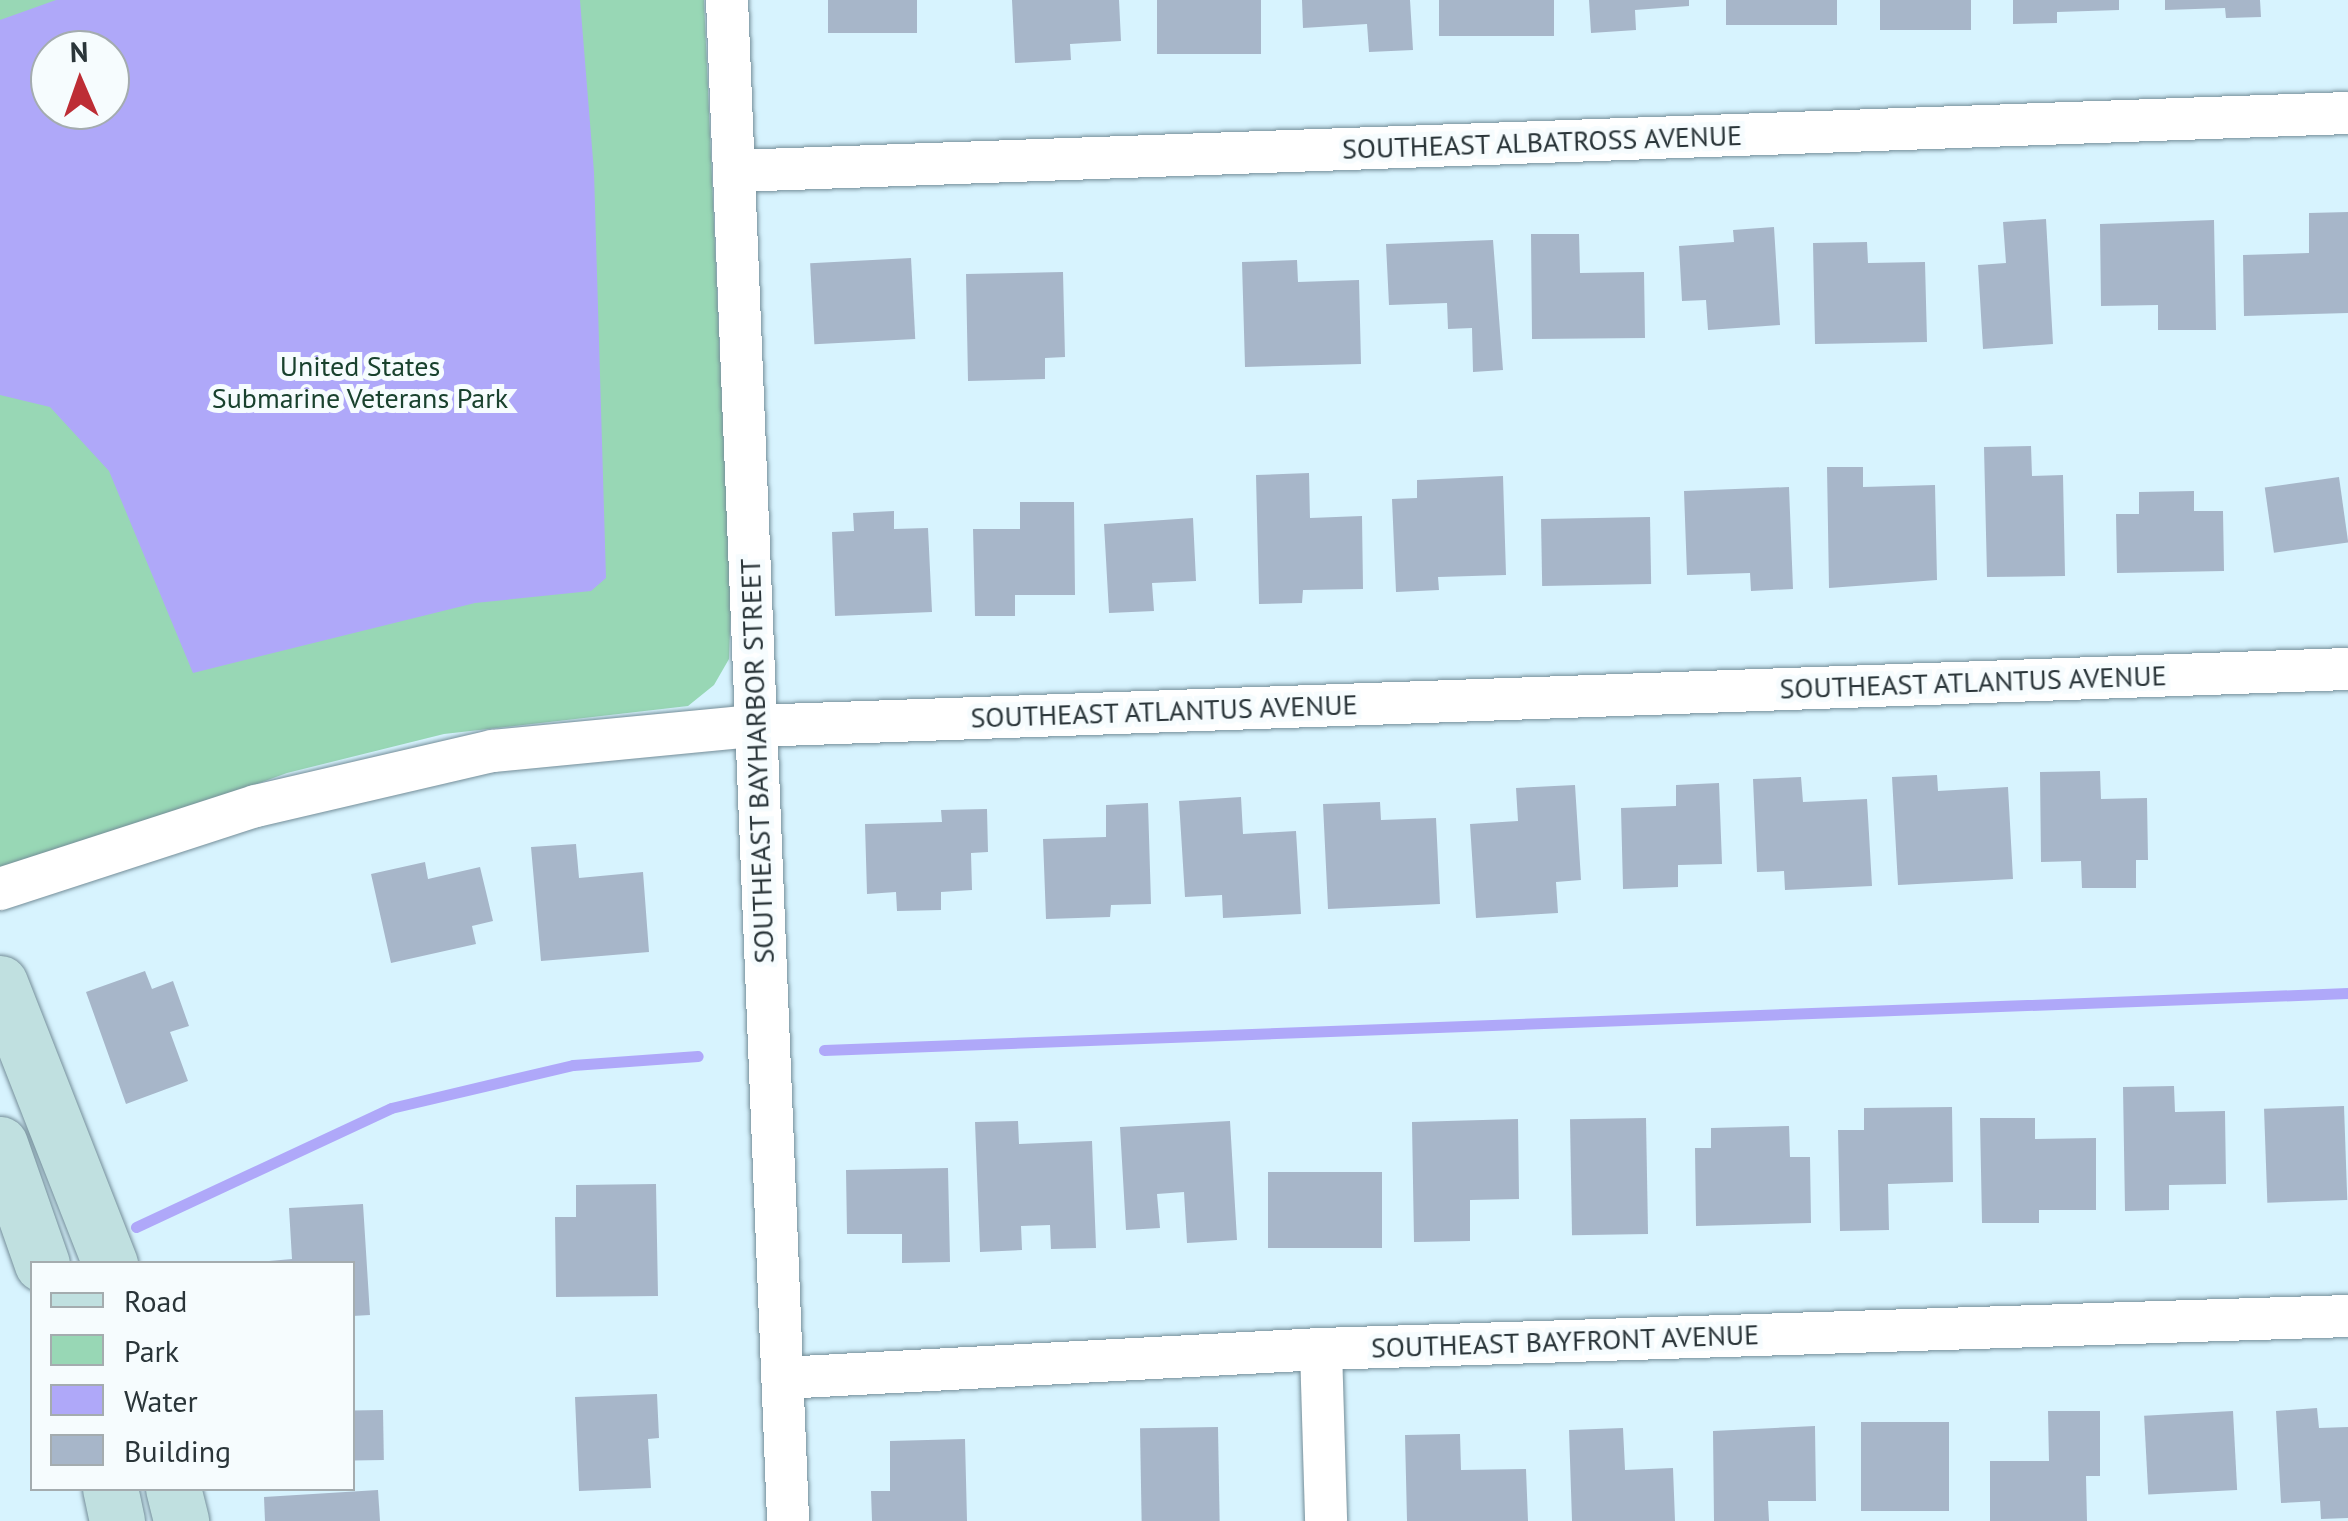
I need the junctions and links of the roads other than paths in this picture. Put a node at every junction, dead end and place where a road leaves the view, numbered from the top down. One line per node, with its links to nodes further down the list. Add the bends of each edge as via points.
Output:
1 (727, 0): 3 (street, SOUTHEAST BAYHARBOR STREET)
2 (2348, 113): 3 (street, SOUTHEAST ALBATROSS AVENUE)
3 (735, 171): 5 (street, SOUTHEAST BAYHARBOR STREET)
4 (2348, 669): 5 (street, SOUTHEAST ATLANTUS AVENUE)
5 (754, 726): 6 (street, SOUTHEAST ATLANTUS AVENUE, via 493,751 256,806); 13 (street, SOUTHEAST BAYHARBOR STREET)
6 (0, 889)
7 (0, 983): 10 (street)
8 (0, 1144): 9 (street)
9 (41, 1261)
10 (109, 1261)
11 (2348, 1316): 12 (street, SOUTHEAST BAYFRONT AVENUE)
12 (1321, 1349): 13 (street, SOUTHEAST BAYFRONT AVENUE); 19 (street)
13 (783, 1378): 18 (street, SOUTHEAST BAYHARBOR STREET)
14 (111, 1491): 16 (street)
15 (174, 1491): 17 (street)
16 (118, 1521)
17 (181, 1521)
18 (788, 1521)
19 (1326, 1521)

